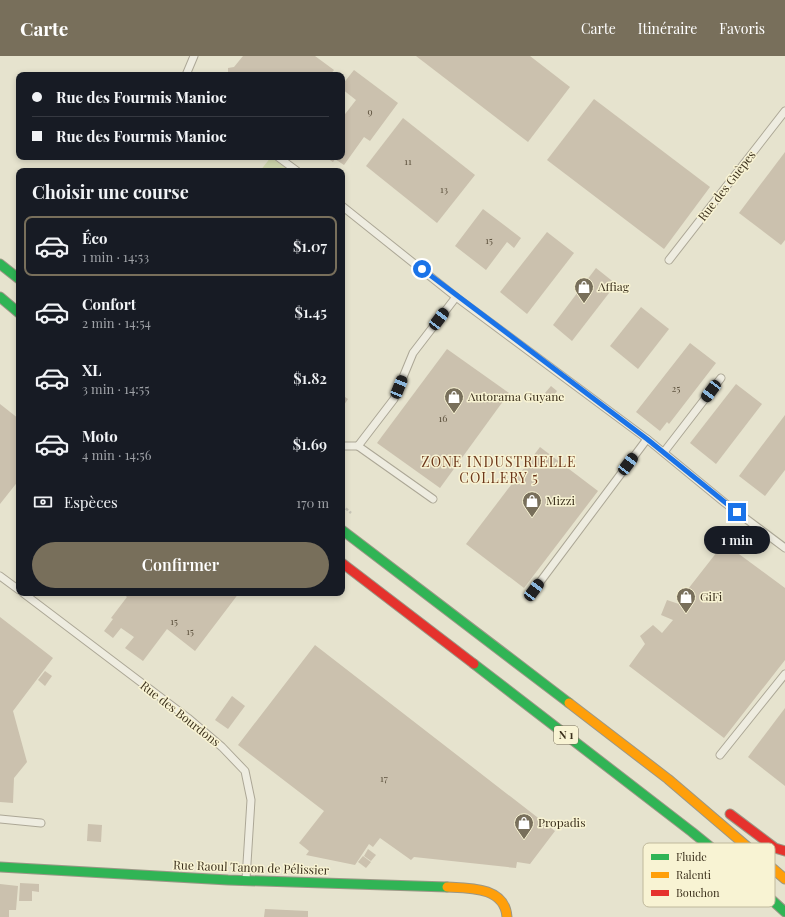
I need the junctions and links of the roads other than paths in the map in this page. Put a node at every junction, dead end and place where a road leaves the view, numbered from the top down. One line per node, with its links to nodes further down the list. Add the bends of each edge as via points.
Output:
1 (194, 56): 2 (lane)
2 (187, 72)
3 (785, 111): 7 (lane, Rue des Guèpes)
4 (282, 160): 5 (lane)
5 (293, 168)
6 (345, 208): 10 (lane)
7 (669, 260)
8 (0, 264): 9 (main road)
9 (16, 277)
10 (456, 296): 14 (lane); 16 (lane, via 413,353 394,399)
11 (0, 297): 12 (main road)
12 (16, 310)
13 (721, 378): 17 (lane)
14 (647, 439): 17 (lane); 24 (lane)
15 (345, 446): 16 (lane)
16 (358, 446): 18 (lane)
17 (664, 452): 20 (lane, via 725,503)
18 (432, 499)
19 (345, 532): 27 (main road, N 1)
20 (785, 548)
21 (345, 565): 33 (main road, N 1)
22 (0, 576): 23 (lane)
23 (16, 588)
24 (534, 590)
25 (27, 596): 41 (lane, Rue des Bourdons, via 188,718 245,771 252,800)
26 (785, 674): 28 (lane)
27 (628, 750): 29 (main road); 34 (main road, N 1, via 668,779)
28 (720, 756)
29 (658, 757)
30 (725, 809): 35 (main road)
31 (0, 819): 32 (lane)
32 (41, 823)
33 (704, 843)
34 (743, 843)
35 (769, 843)
36 (775, 848): 37 (main road)
37 (785, 851)
38 (0, 867): 41 (main road, Rue Raoul Tanon de Pélissier)
39 (775, 870): 40 (main road, N 1)
40 (785, 879)
41 (246, 880): 44 (main road, Rue Raoul Tanon de Pélissier, via 479,888 500,898 508,913)
42 (775, 903): 43 (main road, N 1)
43 (785, 912)
44 (507, 917)

